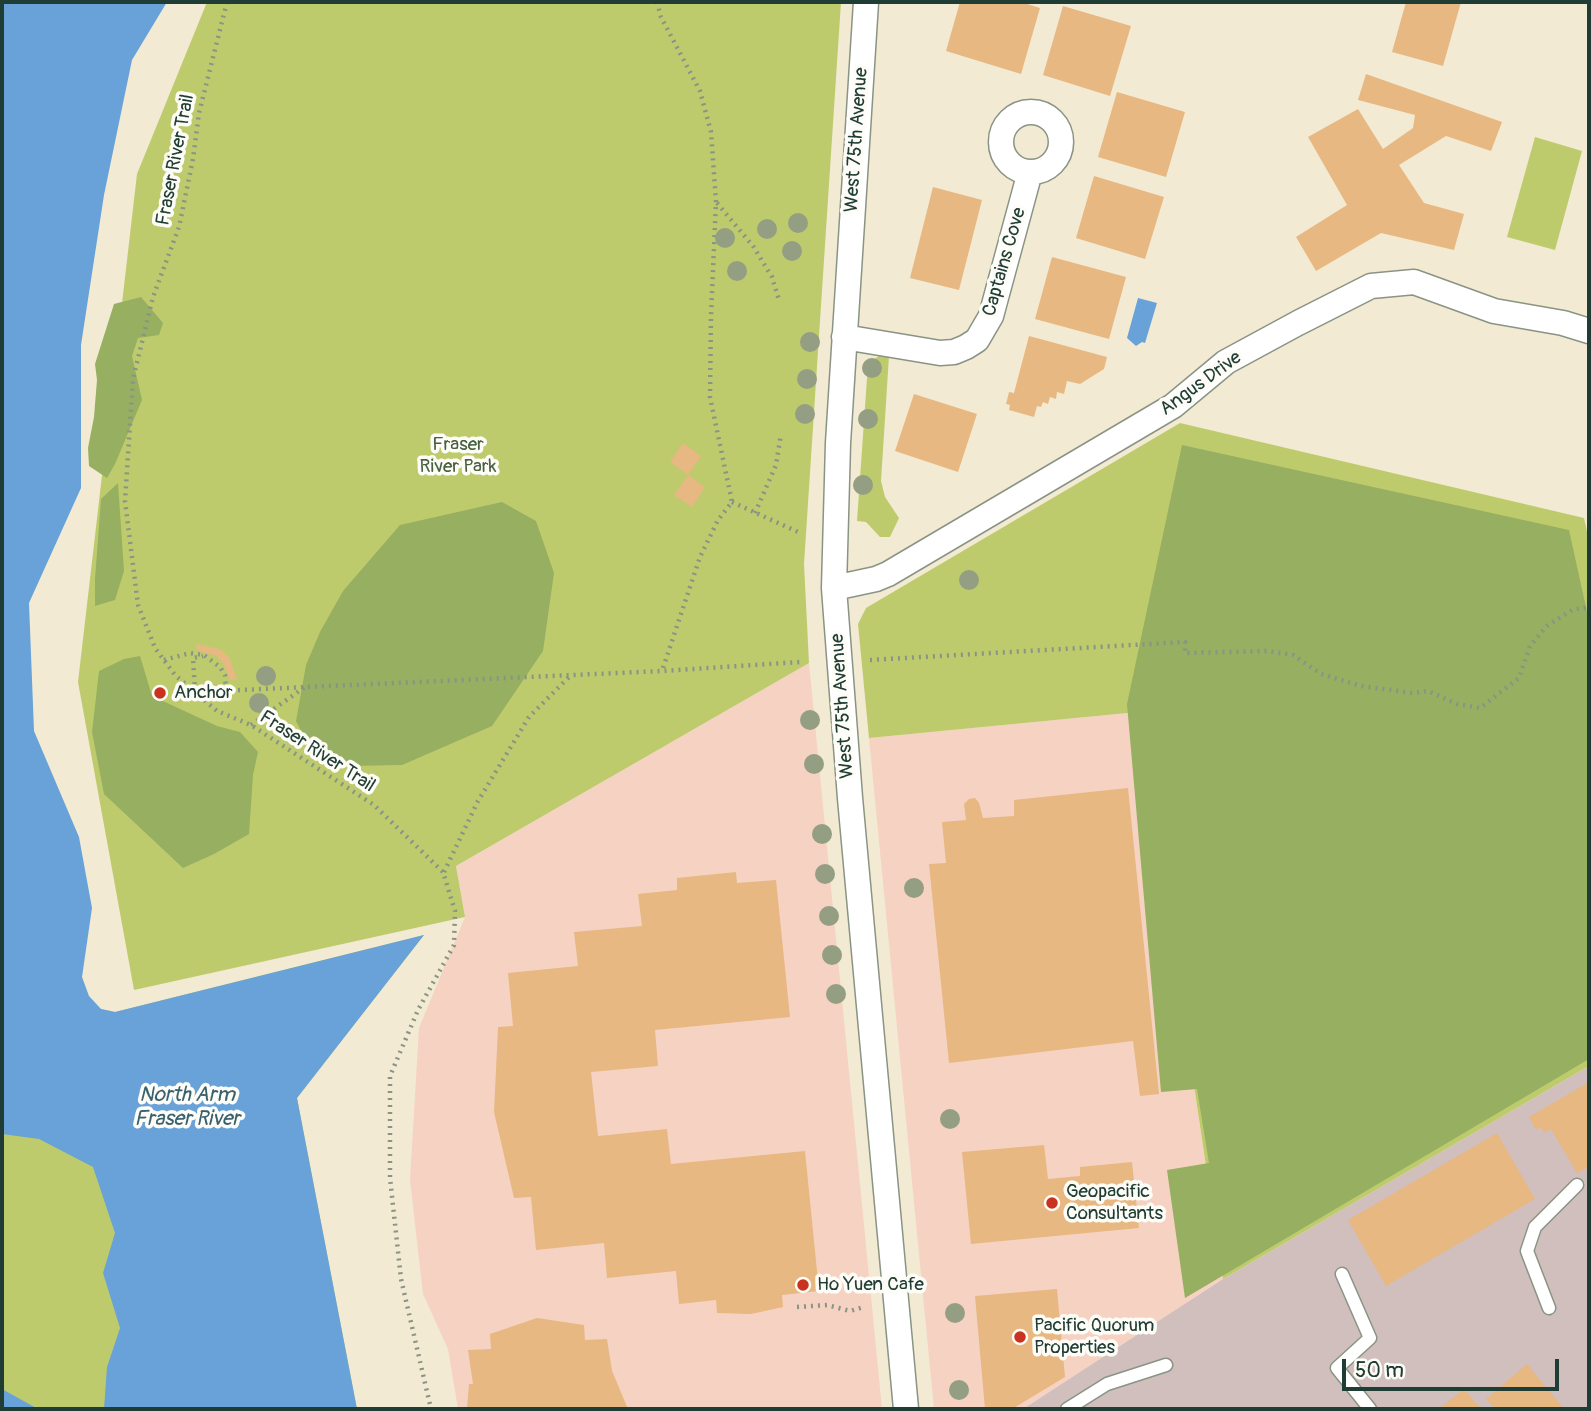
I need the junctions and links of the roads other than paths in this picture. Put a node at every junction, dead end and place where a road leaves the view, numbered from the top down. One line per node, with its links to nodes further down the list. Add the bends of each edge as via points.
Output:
1 (866, 2): 4 (street, West 75th Avenue)
2 (1030, 172): 4 (street, Captains Cove, via 991,316 977,340 954,352 940,353)
3 (1589, 331): 5 (street, Angus Drive, via 1494,311 1414,282 1371,286 1226,362 1173,406 888,574)
4 (844, 337): 5 (street, West 75th Avenue)
5 (834, 588): 10 (street, West 75th Avenue)
6 (1577, 1185): 8 (lane, via 1535,1227 1527,1251)
7 (1342, 1274): 12 (lane, via 1370,1338 1337,1368)
8 (1549, 1308)
9 (1166, 1365): 11 (lane, via 1107,1384)
10 (906, 1409)
11 (1068, 1409)
12 (1370, 1409)

